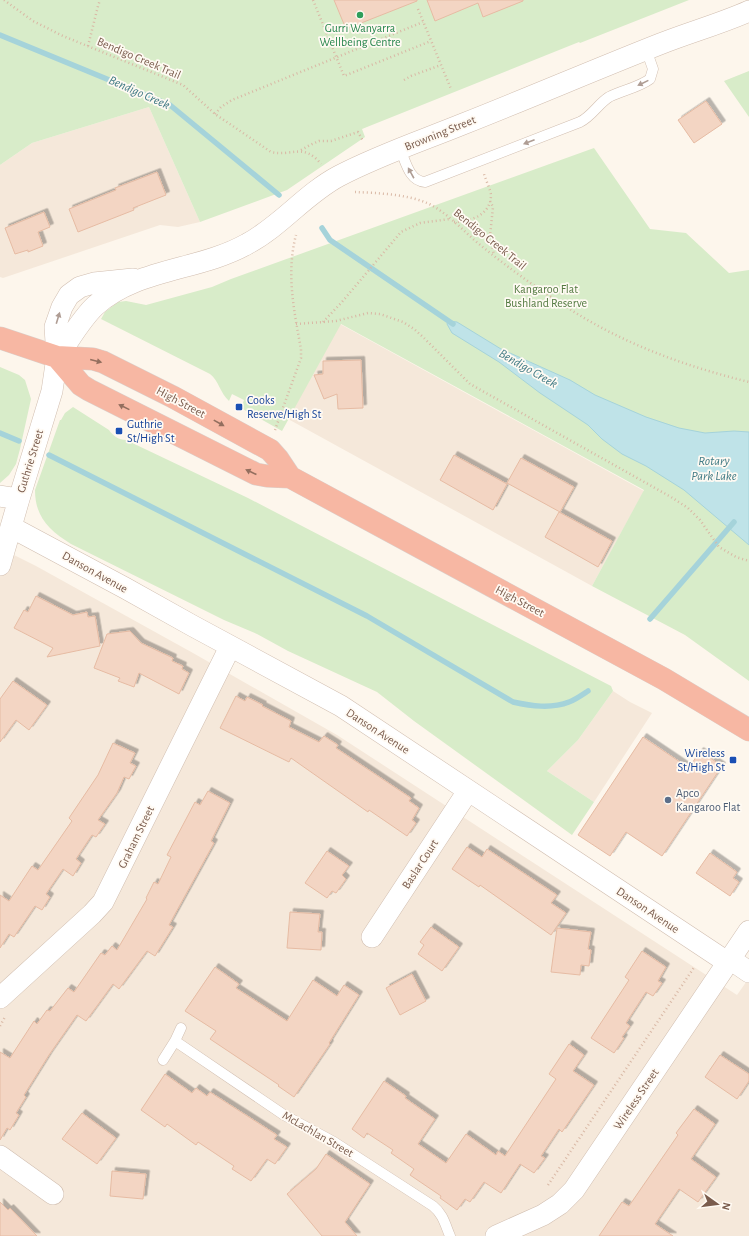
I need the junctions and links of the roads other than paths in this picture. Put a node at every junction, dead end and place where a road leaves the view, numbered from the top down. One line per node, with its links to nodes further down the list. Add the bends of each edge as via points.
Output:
1 (749, 11): 2 (street, Browning Street)
2 (646, 49): 3 (street, Browning Street); 3 (lane, one-way to 3, via 653,69 650,79 612,96 580,122 426,182 418,181 412,176)
3 (400, 149): 5 (street, Browning Street, via 337,177 248,244 224,256 145,278 121,288 94,306)
4 (0, 338): 5 (highway, High Street)
5 (57, 357): 6 (highway, High Street, one-way to 5, via 256,474 88,390); 6 (highway, High Street, one-way to 6, via 103,362 173,397 270,450); 7 (street, Guthrie Street, via 52,391)
6 (290, 477): 11 (highway, High Street, via 664,679)
7 (9, 498): 8 (street, Guthrie Street)
8 (11, 527): 9 (street, Guthrie Street); 10 (street, Danson Avenue)
9 (0, 565)
10 (230, 647): 12 (street, Danson Avenue, via 341,706); 17 (street, Graham Street, via 103,902)
11 (749, 730)
12 (468, 791): 14 (street, Baslar Court); 15 (street, Danson Avenue)
13 (749, 930): 15 (street, Wireless Street)
14 (372, 937)
15 (729, 961): 16 (street, Danson Avenue); 24 (street, Wireless Street, via 574,1190 544,1215)
16 (749, 972)
17 (0, 998)
18 (181, 1028): 19 (lane)
19 (175, 1041): 20 (lane); 23 (lane, McLachlan Street, via 284,1115 334,1142 433,1206 442,1216)
20 (163, 1060)
21 (0, 1156): 22 (street)
22 (53, 1194)
23 (450, 1236)
24 (496, 1236)

